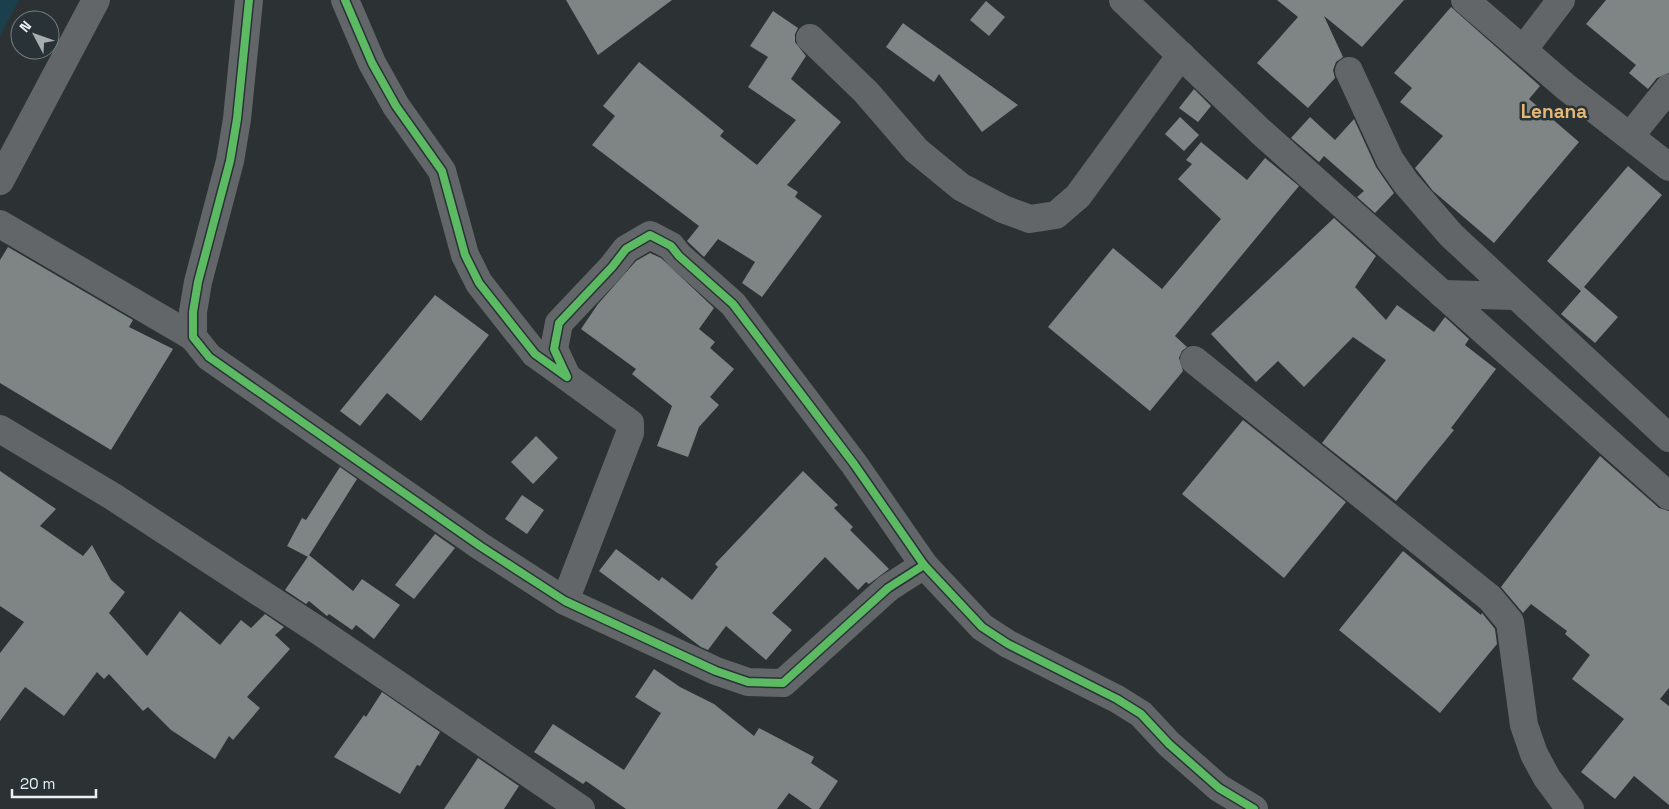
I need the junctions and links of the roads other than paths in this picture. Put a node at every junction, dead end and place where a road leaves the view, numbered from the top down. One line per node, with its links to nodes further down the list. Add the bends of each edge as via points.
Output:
1 (96, 0): 14 (street)
2 (249, 0): 18 (street, via 230,161 198,282)
3 (345, 0): 20 (street, via 372,63 396,106 442,171 465,255 479,283 535,354)
4 (1123, 0): 9 (street)
5 (1465, 0): 8 (street)
6 (1561, 0): 8 (street)
7 (810, 38): 9 (street, via 866,92 916,150 961,187 1030,219 1056,215 1078,196)
8 (1523, 50): 12 (street)
9 (1181, 55): 16 (street, via 1261,132)
10 (1349, 71): 17 (street, via 1390,160 1406,183 1451,235)
11 (1669, 88): 12 (street)
12 (1630, 136): 13 (street)
13 (1669, 167)
14 (0, 181)
15 (0, 224): 18 (street)
16 (1442, 294): 17 (street); 23 (street)
17 (1515, 296): 22 (street)
18 (193, 337): 25 (street, via 209,357 245,383)
19 (1194, 360): 28 (street, via 1490,598 1510,622 1524,725 1534,754)
20 (566, 377): 24 (street, via 554,349 559,323 626,248 650,235 671,246 734,304); 25 (street, via 630,423 630,433)
21 (0, 429): 26 (street, via 112,496 319,631)
22 (1669, 438)
23 (1669, 496)
24 (924, 564): 25 (street, via 888,588 783,683 748,682 716,671); 27 (street, via 982,626 1008,644 1142,714 1169,744 1218,788)
25 (565, 601)
26 (582, 809)
27 (1254, 809)
28 (1570, 809)

